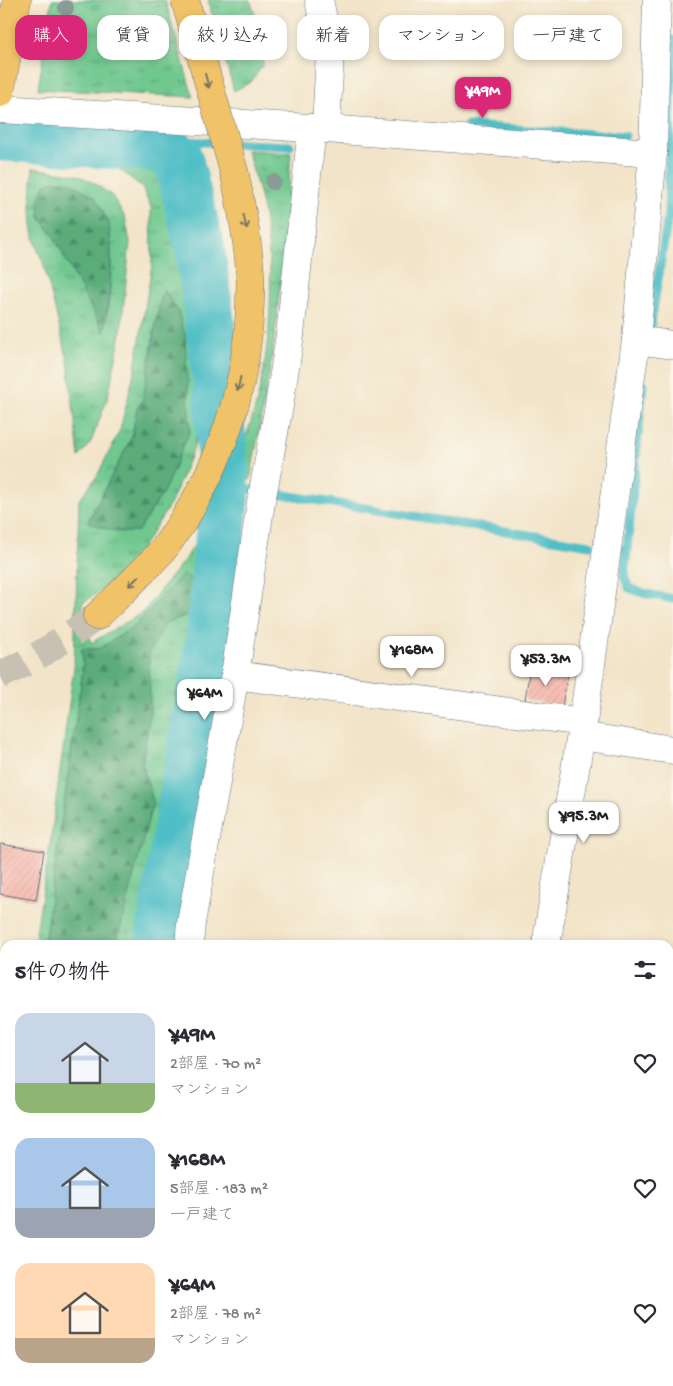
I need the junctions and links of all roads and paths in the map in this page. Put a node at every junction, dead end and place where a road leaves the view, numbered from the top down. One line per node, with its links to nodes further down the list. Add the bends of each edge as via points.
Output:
1 (17, 0): 5 (highway)
2 (185, 0): 10 (highway, one-way to 10, bridge, via 235,175 247,233 250,274 247,348 228,428 194,503 167,545)
3 (319, 0): 7 (street, via 330,52)
4 (658, 0): 8 (street)
5 (0, 93)
6 (0, 109): 7 (street)
7 (319, 129): 8 (street); 11 (street, via 290,335 262,491)
8 (652, 153): 9 (street)
9 (651, 342): 12 (street)
10 (97, 616)
11 (235, 675): 12 (street); 14 (street)
12 (582, 729): 13 (street); 15 (street)
13 (673, 750)
14 (190, 940)
15 (547, 940)

